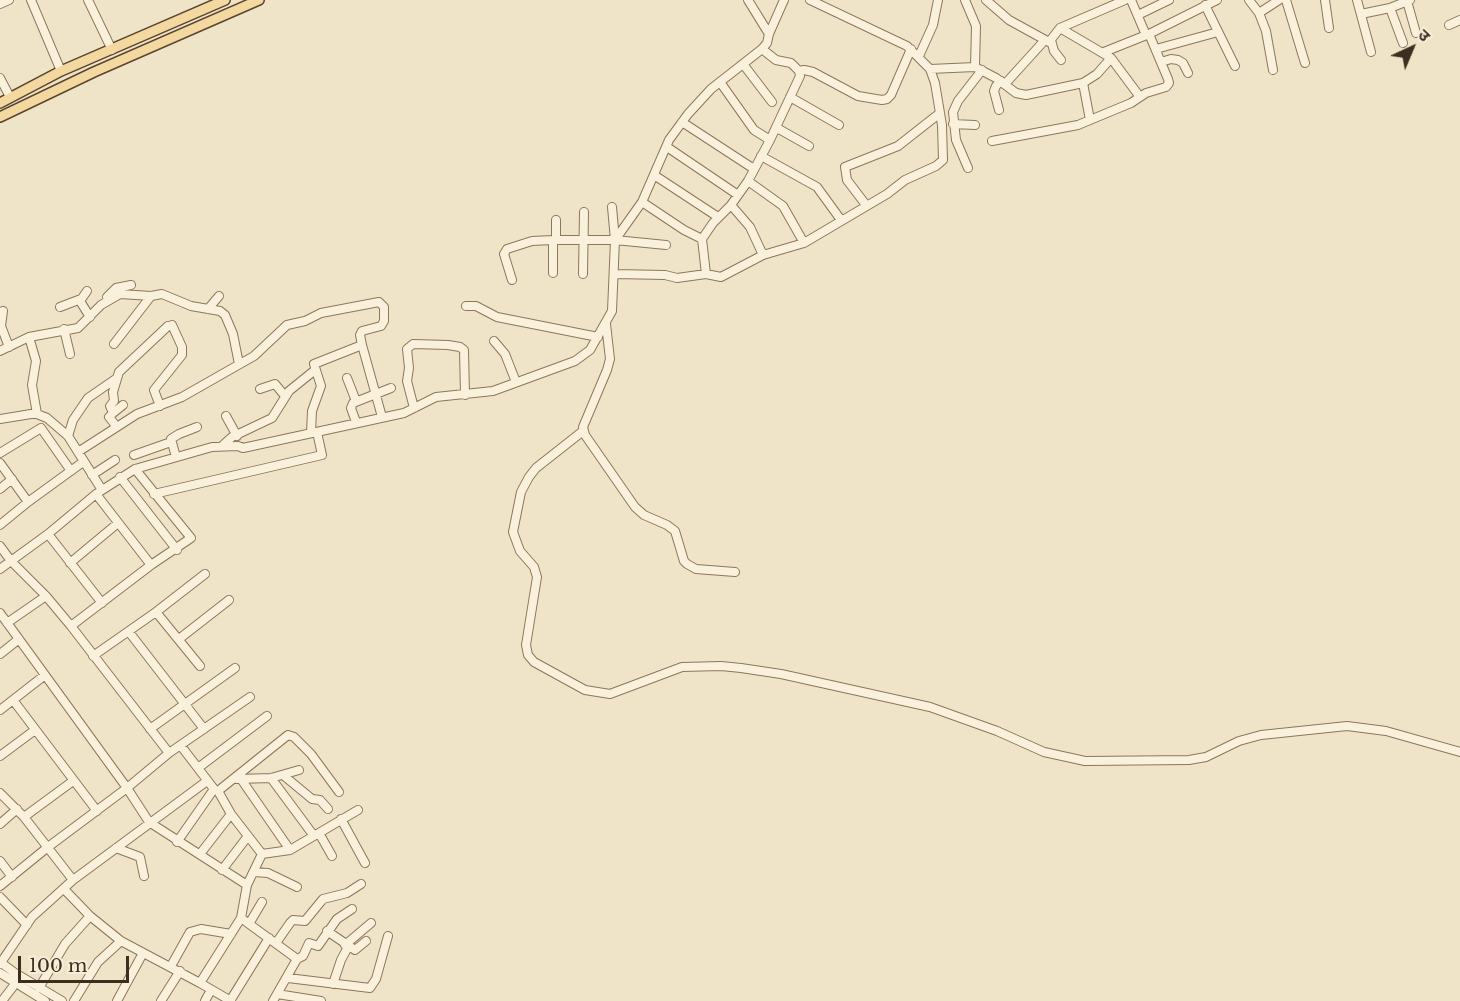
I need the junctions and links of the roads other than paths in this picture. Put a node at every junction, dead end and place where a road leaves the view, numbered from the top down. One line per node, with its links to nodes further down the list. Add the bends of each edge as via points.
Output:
1 (9, 0): 22 (street)
2 (31, 0): 54 (street)
3 (88, 0): 41 (street)
4 (225, 0): 41 (main road)
5 (259, 0): 67 (main road)
6 (748, 0): 34 (street)
7 (784, 0): 34 (street)
8 (811, 0): 39 (street)
9 (938, 0): 44 (street, via 933,25)
10 (965, 0): 51 (street, via 976,26)
11 (986, 0): 36 (street, via 1003,15)
12 (1125, 0): 30 (street)
13 (1131, 0): 27 (street)
14 (1169, 0): 27 (street)
15 (1217, 0): 23 (street)
16 (1250, 0): 25 (street)
17 (1279, 0): 25 (street)
18 (1286, 0): 47 (street)
19 (1325, 0): 31 (street)
20 (1357, 0): 26 (street)
21 (1409, 1): 24 (street); 33 (street)
22 (0, 4)
23 (1205, 5): 32 (street); 35 (street)
24 (1390, 8): 26 (street); 37 (street)
25 (1259, 13): 53 (street)
26 (1361, 14): 42 (street)
27 (1138, 15): 35 (street)
28 (1460, 20): 29 (street)
29 (1449, 26)
30 (1060, 28): 36 (street); 43 (street)
31 (1329, 28)
32 (1218, 32): 40 (street); 49 (street)
33 (1416, 33)
34 (769, 34): 38 (street)
35 (1148, 34): 40 (street); 43 (street)
36 (1048, 40): 45 (street); 58 (street)
37 (1403, 43)
38 (762, 49): 48 (street); 50 (street)
39 (911, 49): 44 (street); 50 (street, via 891,94 882,100 858,96)
40 (1156, 49): 46 (street)
41 (112, 50): 54 (main road)
42 (1371, 52)
43 (1108, 55): 59 (street, via 1097,74); 62 (street)
44 (919, 56): 52 (street)
45 (1061, 60)
46 (1161, 62): 55 (street, via 1178,60); 62 (street, via 1167,85)
47 (1305, 63)
48 (743, 64): 57 (street); 63 (street)
49 (1235, 66)
50 (795, 67): 61 (street, via 800,76)
51 (979, 68): 52 (street); 58 (street); 70 (street, via 955,106)
52 (930, 69): 66 (street)
53 (1274, 70)
54 (61, 71): 60 (main road)
55 (1188, 73)
56 (0, 78): 60 (street)
57 (720, 82): 69 (street); 74 (street, via 754,130)
58 (1003, 82): 59 (street, via 1021,95); 65 (street, via 994,91)
59 (1083, 83): 68 (street)
60 (10, 97): 64 (main road)
61 (790, 97): 71 (street); 73 (street)
62 (1140, 97): 68 (street)
63 (772, 102)
64 (0, 103)
65 (999, 110)
66 (940, 112): 86 (street, via 943,159); 86 (street, via 898,146 845,167 847,180)
67 (0, 117)
68 (1090, 120): 75 (street)
69 (682, 122): 77 (street); 80 (street)
70 (953, 123): 72 (street); 79 (street)
71 (839, 125)
72 (975, 125)
73 (777, 128): 74 (street); 76 (street)
74 (769, 140): 78 (street)
75 (992, 141)
76 (809, 146)
77 (667, 147): 81 (street); 83 (street)
78 (761, 156): 80 (street); 91 (street, via 818,187)
79 (968, 168)
80 (753, 169): 82 (street)
81 (654, 175): 84 (street); 89 (street)
82 (748, 180): 83 (street); 96 (street, via 783,206)
83 (737, 194): 85 (street)
84 (642, 202): 93 (street); 95 (street)
85 (731, 205): 89 (street); 98 (street, via 750,227)
86 (866, 205): 91 (street)
87 (612, 207): 95 (street)
88 (584, 212): 92 (street)
89 (718, 217): 93 (street)
90 (556, 220): 94 (street)
91 (841, 220): 96 (street)
92 (583, 239): 94 (street); 95 (street); 100 (street)
93 (702, 239): 102 (street)
94 (554, 240): 99 (street); 103 (street, via 532,241 505,251)
95 (615, 240): 97 (street); 101 (street)
96 (804, 243): 98 (street)
97 (666, 245)
98 (763, 255): 102 (street, via 721,277)
99 (553, 273)
100 (583, 274)
101 (615, 274): 102 (street, via 677,278); 115 (street, via 612,311)
102 (706, 274)
103 (513, 280)
104 (131, 285): 109 (street, via 116,288)
105 (87, 291): 108 (street)
106 (151, 296): 109 (street, via 120,294); 112 (street, via 162,294); 120 (street)
107 (219, 296): 112 (street)
108 (81, 299): 111 (street); 114 (street, via 80,304)
109 (101, 305): 114 (street)
110 (466, 306): 118 (street, via 476,306 498,317)
111 (60, 308)
112 (208, 309): 125 (street, via 220,311 229,321)
113 (3, 311): 122 (street, via 2,326)
114 (90, 317): 116 (street, via 78,328)
115 (606, 324): 118 (street); 147 (street, via 608,370)
116 (64, 329): 117 (street); 124 (street)
117 (29, 337): 122 (street); 140 (street, via 36,361 32,386)
118 (598, 337): 129 (street, via 590,350 575,361)
119 (494, 341): 129 (street, via 505,354)
120 (114, 344)
121 (362, 345): 125 (street, via 362,331 383,324 384,307 379,302 321,313 287,325 258,353); 126 (street, via 314,364); 132 (street)
122 (9, 347): 123 (street)
123 (0, 351)
124 (70, 354)
125 (239, 364): 137 (street)
126 (315, 370): 134 (street); 148 (street, via 321,386 312,411)
127 (117, 378): 137 (street, via 122,367 170,325 182,355 154,390); 139 (street); 149 (street, via 88,398 73,420)
128 (347, 378): 135 (street)
129 (516, 382): 133 (street, via 493,391)
130 (391, 388): 132 (street)
131 (260, 389): 134 (street, via 275,384)
132 (377, 394): 135 (street); 142 (street)
133 (465, 395): 138 (street, via 436,397); 138 (street, via 464,350 448,345 413,344 407,349 407,381)
134 (285, 396): 150 (street, via 272,418)
135 (356, 401): 144 (street, via 351,405)
136 (123, 405): 139 (street)
137 (160, 406): 145 (street)
138 (414, 408): 142 (street)
139 (112, 413): 145 (street, via 110,417)
140 (38, 414): 143 (street); 149 (street)
141 (226, 416): 150 (street)
142 (382, 417): 144 (street)
143 (0, 419)
144 (356, 422): 148 (street)
145 (117, 427): 153 (street)
146 (197, 427): 151 (street, via 174,436)
147 (583, 431): 178 (street, via 635,507 675,531 687,564 696,569); 204 (street, via 529,477 521,492 513,532 537,577 526,650 534,662 585,690 610,694 682,667 741,668 930,707 1044,752 1085,761 1189,760 1261,735 1347,726 1386,731)
148 (314, 433): 152 (street, via 243,448); 167 (street, via 322,455)
149 (68, 436): 153 (street)
150 (237, 436): 152 (street)
151 (171, 442): 155 (street); 156 (street)
152 (222, 446): 156 (street)
153 (78, 452): 158 (street)
154 (0, 453): 161 (street, via 40,428)
155 (134, 455)
156 (176, 457): 160 (street)
157 (115, 460): 162 (street)
158 (83, 462): 161 (street); 162 (street)
159 (0, 463): 164 (street)
160 (135, 469): 163 (street); 167 (street)
161 (70, 471): 168 (street)
162 (92, 475): 166 (street)
163 (120, 477): 166 (street); 173 (street)
164 (12, 479): 165 (street); 168 (street)
165 (0, 489)
166 (99, 492): 169 (street); 171 (street)
167 (154, 494): 173 (street, via 191,538)
168 (28, 502): 170 (street)
169 (118, 524): 175 (street); 176 (street)
170 (0, 525)
171 (48, 534): 174 (street); 175 (street)
172 (0, 546): 174 (street)
173 (177, 550): 176 (street)
174 (11, 561): 177 (street); 180 (street)
175 (70, 563): 182 (street)
176 (151, 565): 182 (street)
177 (0, 569)
178 (735, 572)
179 (205, 574): 183 (street)
180 (46, 596): 185 (street); 186 (street)
181 (229, 600): 189 (street)
182 (102, 603): 186 (street)
183 (156, 612): 187 (street); 189 (street)
184 (0, 614): 185 (street)
185 (7, 623): 188 (street)
186 (71, 626): 191 (street)
187 (129, 632): 191 (street); 197 (street)
188 (19, 639): 190 (street); 194 (street)
189 (179, 639): 192 (street)
190 (0, 654)
191 (93, 656): 200 (street)
192 (200, 666)
193 (235, 668): 197 (street)
194 (45, 675): 196 (street); 214 (street)
195 (250, 697): 201 (street)
196 (14, 700): 198 (street); 202 (street)
197 (185, 706): 200 (street); 201 (street)
198 (0, 711)
199 (267, 716): 207 (street)
200 (150, 729): 205 (street)
201 (204, 729): 203 (street)
202 (35, 730): 206 (street); 212 (street)
203 (182, 746): 205 (street); 207 (street)
204 (1460, 752)
205 (170, 753): 214 (street)
206 (0, 756)
207 (198, 768): 213 (street)
208 (299, 770): 209 (street)
209 (283, 775): 210 (street); 219 (street)
210 (271, 778): 211 (street); 227 (street)
211 (237, 779): 215 (street); 216 (street, via 288,735 311,754); 232 (street)
212 (73, 780): 221 (street); 223 (street)
213 (207, 780): 215 (street); 225 (street)
214 (127, 788): 221 (street); 225 (street)
215 (216, 790): 222 (street); 229 (street)
216 (339, 792)
217 (0, 793): 218 (street)
218 (17, 809): 223 (street); 226 (street)
219 (328, 809)
220 (358, 810): 224 (street)
221 (97, 811): 230 (street)
222 (231, 814): 228 (street); 233 (street)
223 (24, 816): 230 (street)
224 (341, 819): 227 (street); 237 (street)
225 (149, 822): 229 (street); 231 (street)
226 (0, 824)
227 (316, 835): 232 (street); 235 (street)
228 (248, 836): 234 (street); 238 (street)
229 (177, 842): 233 (street)
230 (48, 847): 241 (street); 242 (street)
231 (116, 848): 240 (street, via 140,857); 242 (street)
232 (290, 850): 234 (street)
233 (200, 854): 238 (street)
234 (262, 854): 239 (street)
235 (332, 856)
236 (0, 861): 241 (street)
237 (365, 863)
238 (222, 870): 244 (street)
239 (254, 872): 244 (street); 246 (street, via 268,873)
240 (144, 876)
241 (12, 877): 245 (street)
242 (73, 880): 247 (street)
243 (361, 884): 262 (street, via 347,893 324,899 305,921 293,920)
244 (247, 885): 252 (street)
245 (0, 886)
246 (297, 887)
247 (64, 889): 251 (street); 255 (street)
248 (0, 897): 255 (street)
249 (262, 902): 254 (street)
250 (352, 909): 256 (street)
251 (90, 916): 260 (street); 274 (street, via 65,944)
252 (241, 918): 254 (street); 257 (street)
253 (371, 923): 263 (street)
254 (249, 924): 259 (street)
255 (27, 925): 266 (street)
256 (327, 932): 263 (street); 265 (street, via 318,946 309,943)
257 (231, 934): 267 (street, via 201,929 190,932); 271 (street)
258 (388, 936): 273 (street, via 370,988)
259 (268, 938): 262 (street); 284 (street)
260 (120, 941): 264 (street); 280 (street, via 98,962)
261 (366, 941): 263 (street, via 355,950)
262 (276, 943): 265 (street)
263 (346, 946): 273 (street)
264 (143, 953): 267 (street); 281 (street)
265 (297, 959): 270 (street)
266 (0, 963): 274 (street)
267 (171, 966): 268 (street)
268 (180, 971): 271 (street); 282 (street)
269 (0, 973): 272 (street)
270 (288, 978): 273 (street); 276 (street)
271 (200, 983): 275 (street)
272 (15, 984): 277 (street); 278 (street)
273 (333, 984)
274 (39, 988): 279 (street)
275 (211, 990): 283 (street); 284 (street)
276 (275, 998): 285 (street)
277 (2, 1001)
278 (45, 1001)
279 (62, 1001)
280 (74, 1001)
281 (117, 1001)
282 (161, 1001)
283 (205, 1001)
284 (231, 1001)
285 (321, 1001)

